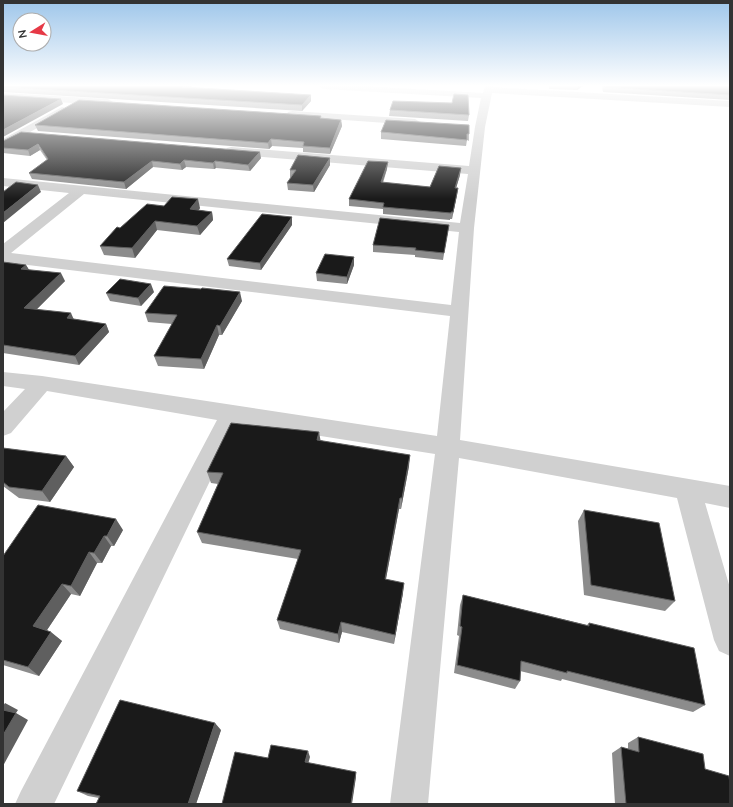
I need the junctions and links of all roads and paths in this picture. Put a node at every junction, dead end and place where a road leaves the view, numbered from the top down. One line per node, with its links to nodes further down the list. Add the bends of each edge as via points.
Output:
1 (39, 124): 3 (street)
2 (477, 124): 7 (street)
3 (21, 134): 4 (street); 5 (street)
4 (44, 136)
5 (3, 144)
6 (220, 150): 7 (street)
7 (474, 171): 10 (street)
8 (3, 182): 9 (street)
9 (80, 191): 10 (street); 11 (street)
10 (467, 228): 13 (street)
11 (3, 252)
12 (3, 257): 13 (street)
13 (460, 312): 18 (street)
14 (3, 379): 15 (street)
15 (42, 383): 16 (street); 17 (street)
16 (231, 414): 18 (street); 23 (street)
17 (3, 428)
18 (448, 447): 19 (street); 24 (street)
19 (688, 490): 20 (street); 21 (street)
20 (730, 497)
21 (723, 592): 22 (street)
22 (730, 640)
23 (34, 804)
24 (408, 804)

